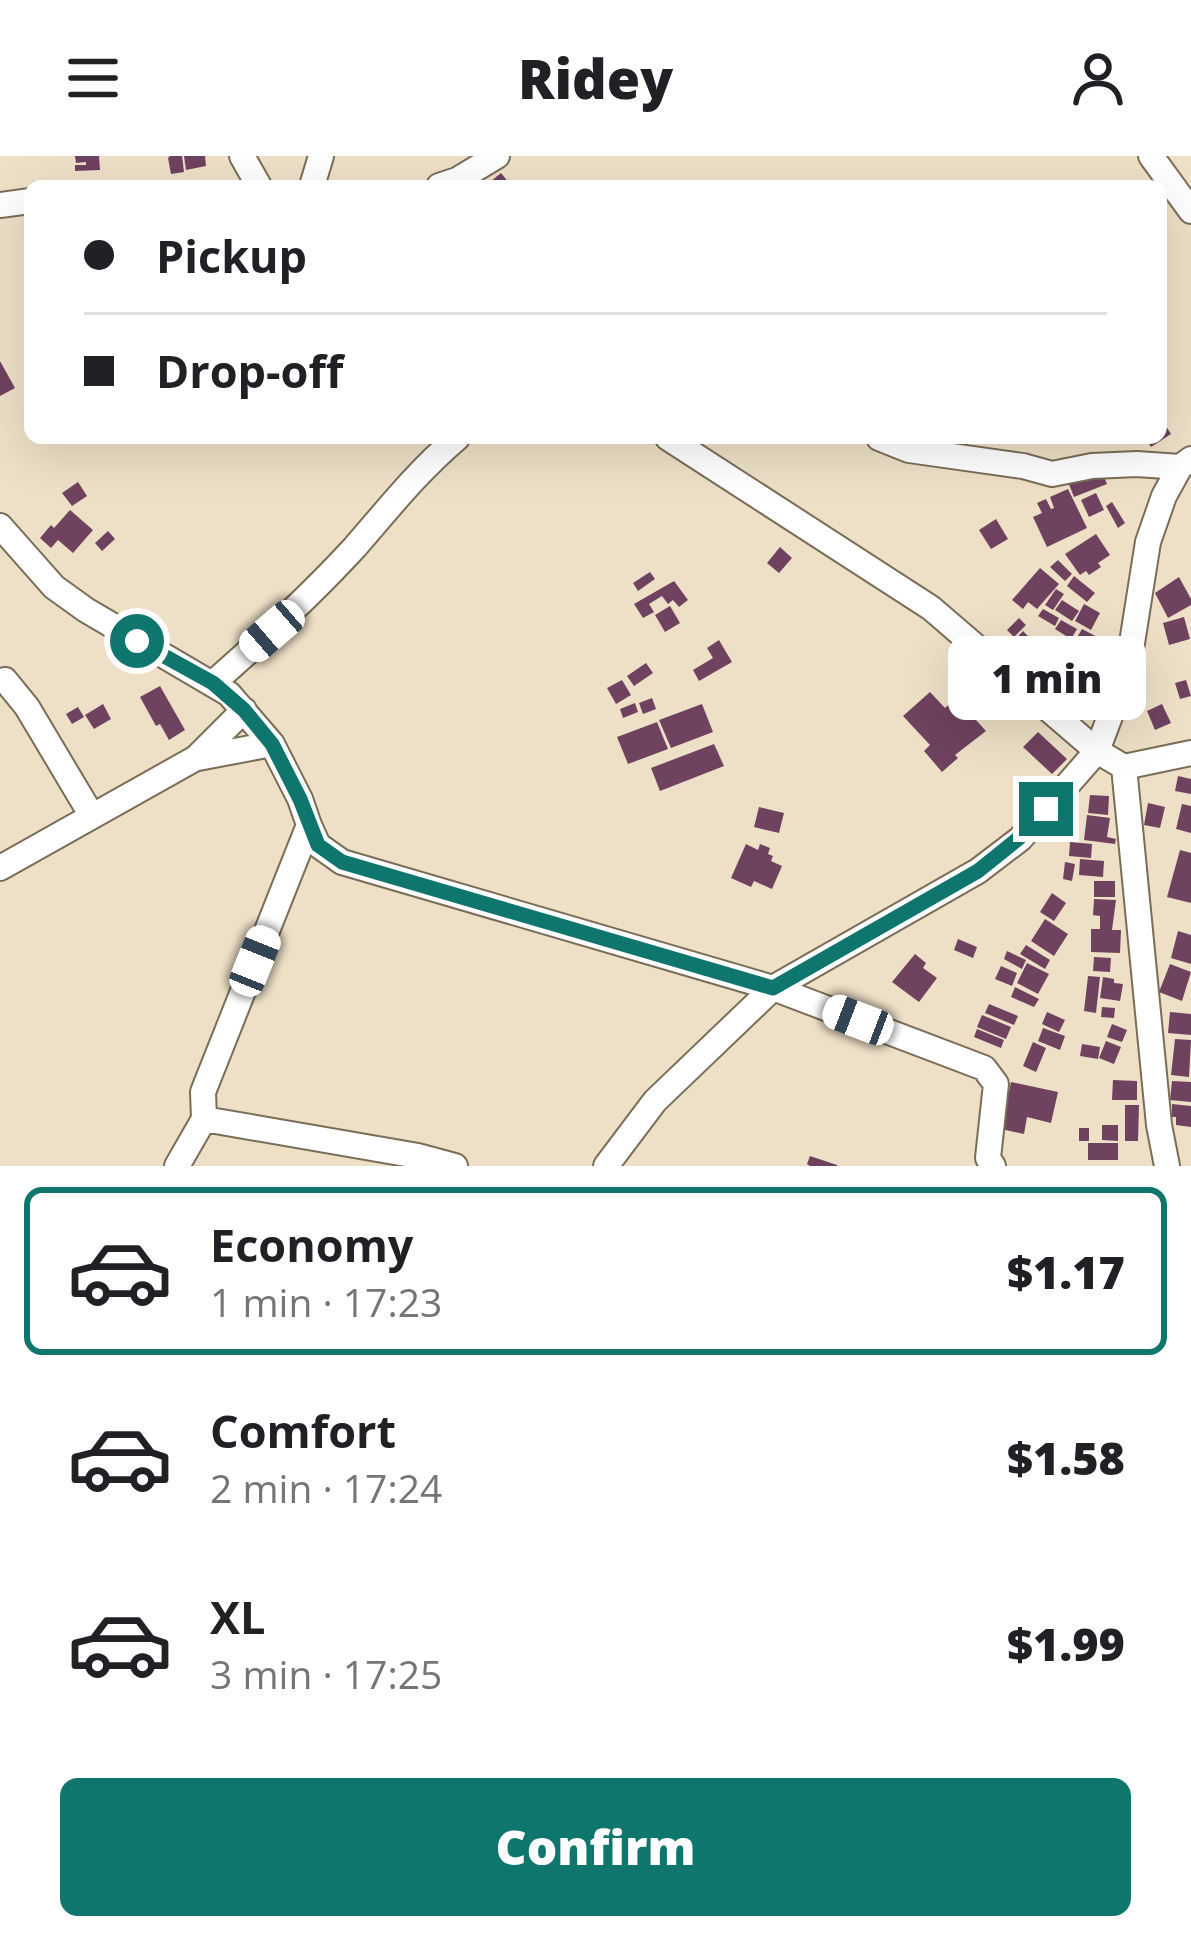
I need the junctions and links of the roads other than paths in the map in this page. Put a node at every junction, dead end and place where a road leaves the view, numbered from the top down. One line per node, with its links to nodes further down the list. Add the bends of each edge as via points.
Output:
1 (497, 156): 3 (street)
2 (1150, 156): 4 (street)
3 (458, 180)
4 (1191, 212)
5 (450, 444): 11 (street)
6 (686, 444): 14 (street, via 931,608)
7 (894, 444): 8 (street, via 1052,473)
8 (1185, 463): 14 (street, via 1148,542 1128,668)
9 (0, 526): 11 (street, via 70,598)
10 (5, 680): 18 (street)
11 (213, 683): 12 (street)
12 (244, 710): 13 (street); 16 (street)
13 (272, 744): 16 (street); 19 (street)
14 (1097, 751): 17 (street); 21 (street, via 978,871)
15 (1191, 753): 17 (street)
16 (196, 758): 18 (street)
17 (1124, 767): 27 (street)
18 (92, 816): 20 (street)
19 (309, 825): 21 (street, via 318,845 342,862); 22 (street, via 203,1092)
20 (0, 868)
21 (773, 988): 25 (street, via 655,1102); 26 (street, via 984,1068 996,1084)
22 (204, 1120): 23 (street); 24 (street)
23 (177, 1166)
24 (454, 1166)
25 (607, 1166)
26 (993, 1166)
27 (1166, 1166)

